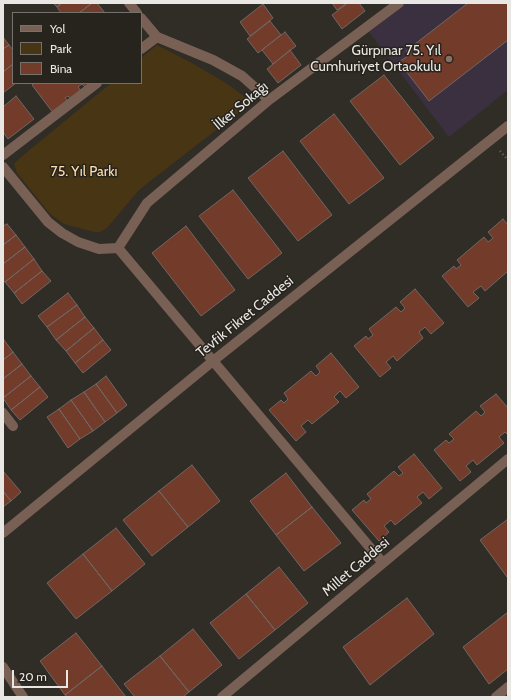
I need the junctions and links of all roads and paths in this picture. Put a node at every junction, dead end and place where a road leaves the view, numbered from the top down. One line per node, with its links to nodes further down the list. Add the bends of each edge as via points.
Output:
1 (129, 3): 3 (street)
2 (399, 3): 8 (street, İlker Sokağı)
3 (136, 12)
4 (142, 19): 5 (street)
5 (157, 37): 6 (street); 8 (street, via 219,63 242,76)
6 (142, 48)
7 (96, 84): 10 (street)
8 (269, 100): 12 (street, İlker Sokağı, via 147,203)
9 (508, 126): 13 (street, Tevfik Fikret Caddesi)
10 (3, 155)
11 (3, 167): 12 (street, via 48,222 62,233 99,249)
12 (118, 248): 13 (street)
13 (213, 361): 17 (street, Tevfik Fikret Caddesi); 18 (street)
14 (3, 414): 15 (street)
15 (13, 426)
16 (508, 459): 18 (street, Millet Caddesi)
17 (3, 533)
18 (383, 563): 23 (street, Millet Caddesi)
19 (5, 670): 21 (street); 22 (street)
20 (508, 687): 24 (street)
21 (16, 697)
22 (23, 697)
23 (222, 697)
24 (496, 697)

